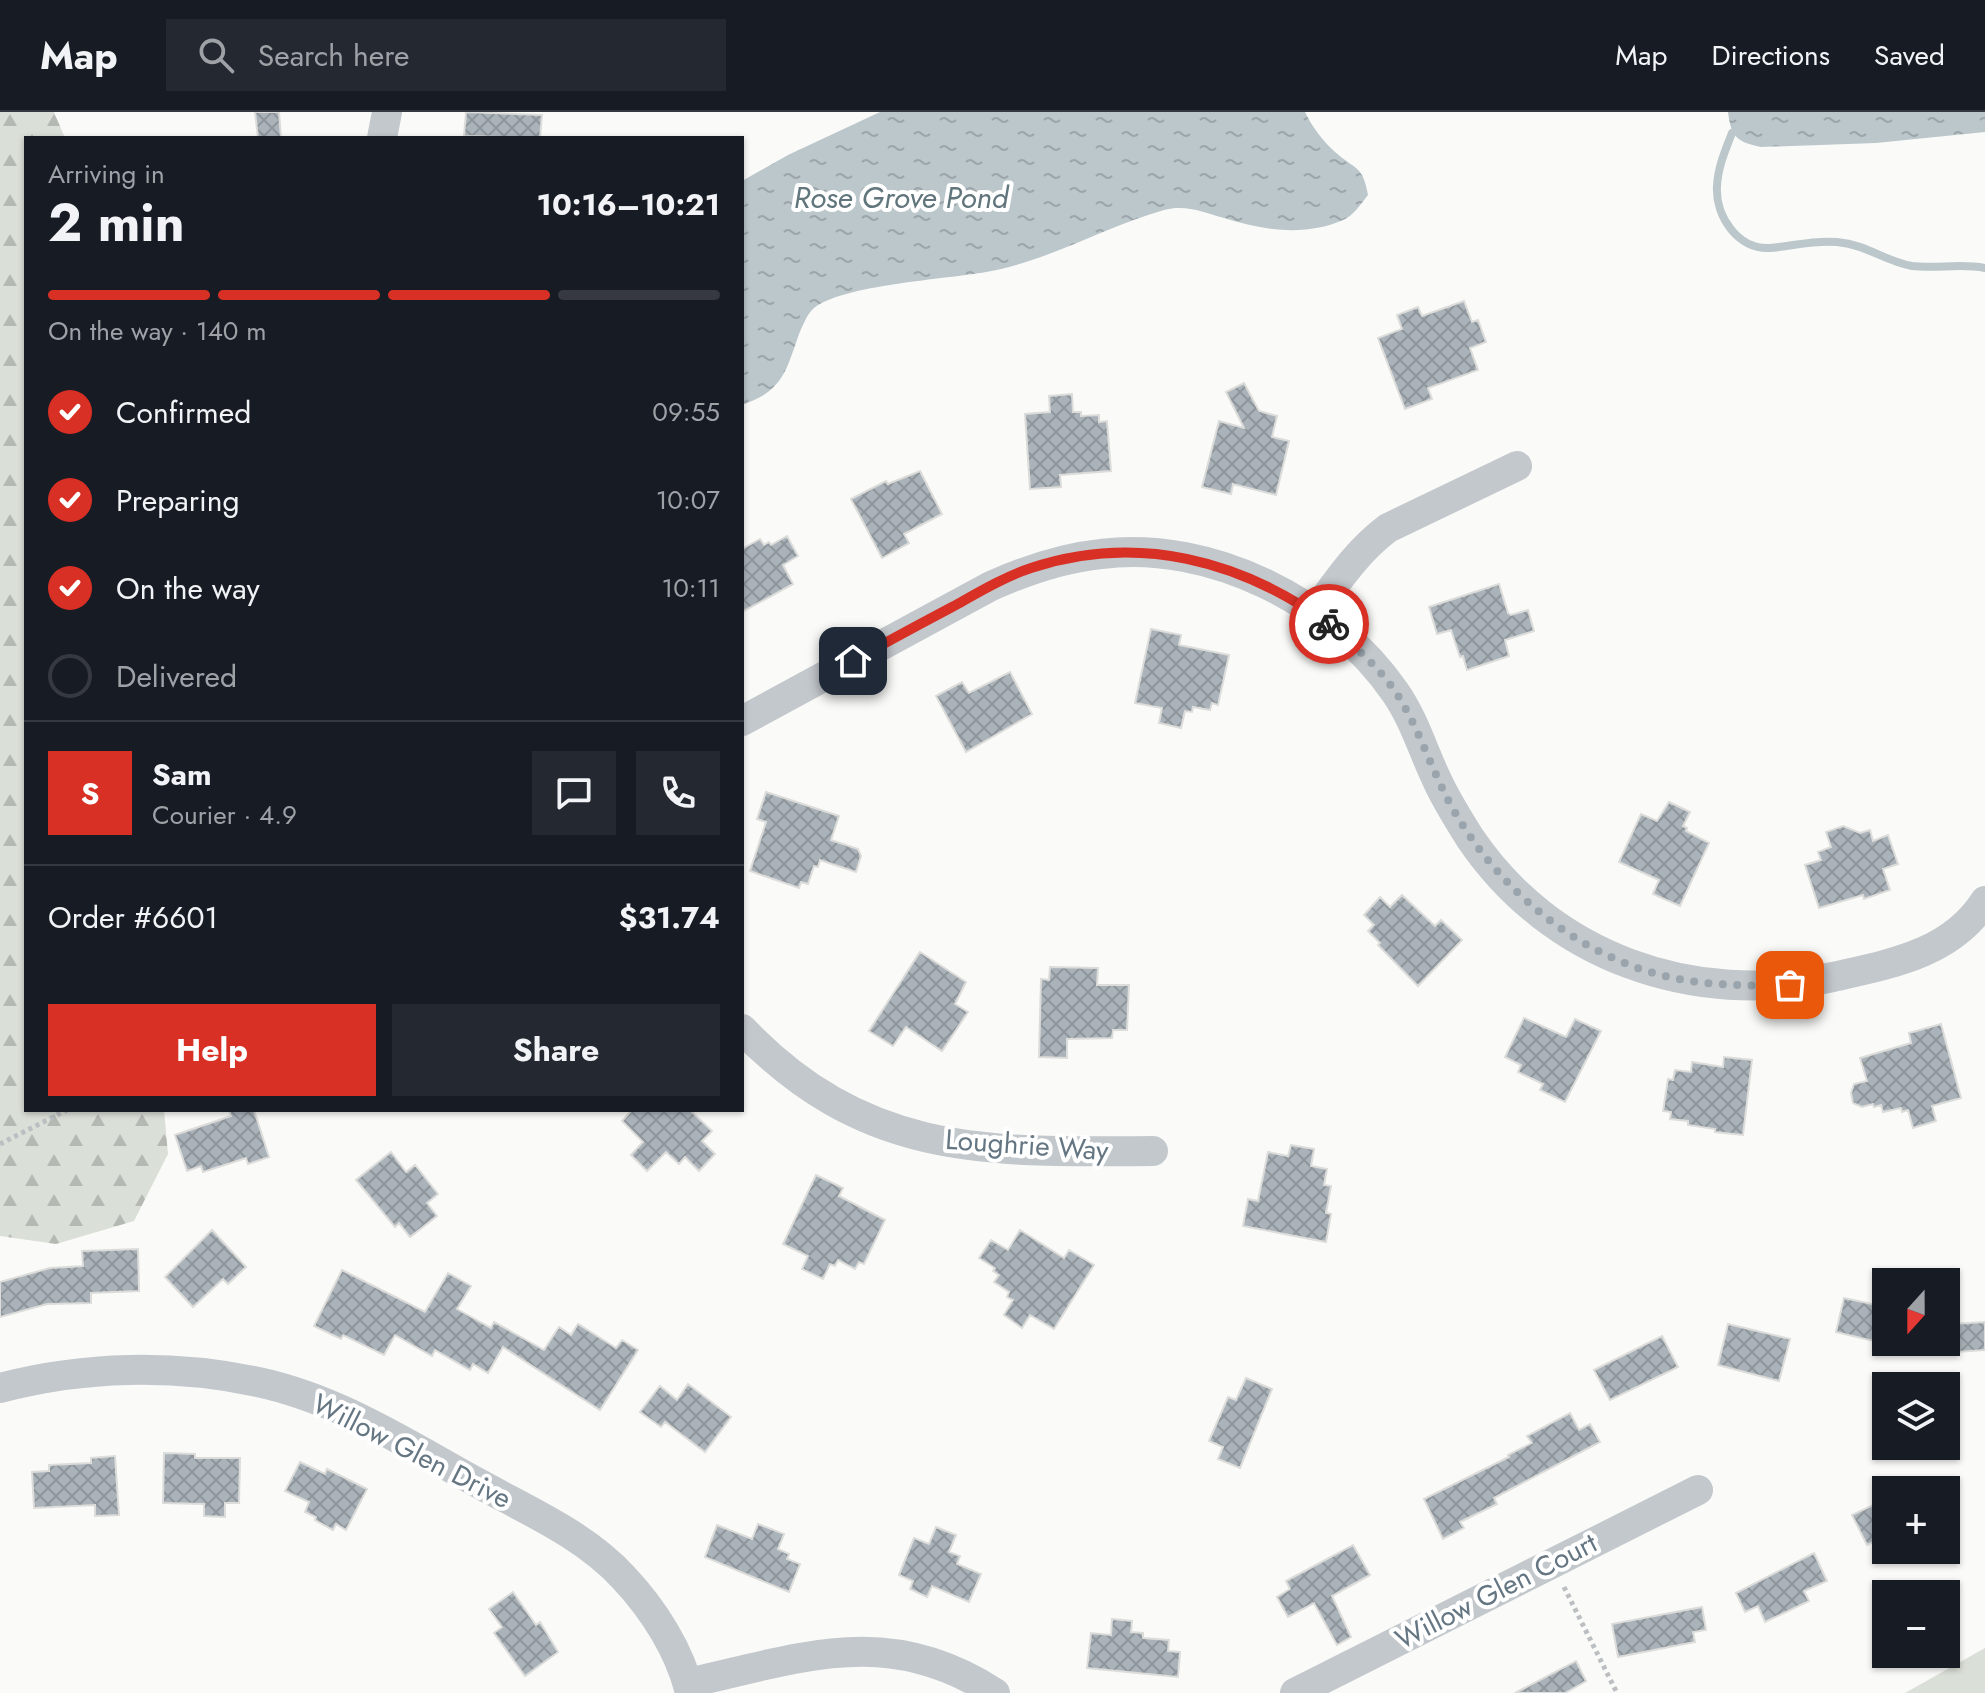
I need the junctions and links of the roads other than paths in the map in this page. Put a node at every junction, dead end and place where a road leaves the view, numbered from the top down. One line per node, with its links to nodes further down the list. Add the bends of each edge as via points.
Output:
1 (387, 112): 2 (street)
2 (382, 136)
3 (1517, 466): 4 (street, via 1380,534 1357,555)
4 (1314, 613): 5 (street, via 1271,587 1203,561 1137,553 1069,558 991,586); 6 (street, via 1377,668 1396,693 1454,811 1490,863 1545,917 1609,955 1668,977 1728,985 1790,985 1923,953 1960,930)
5 (744, 720)
6 (1984, 904)
7 (744, 1031): 8 (street, Loughrie Way, via 763,1051 846,1110 913,1135 1008,1150)
8 (1153, 1151)
9 (0, 1388): 11 (street, Willow Glen Drive, via 83,1372 141,1369 258,1382 327,1404 593,1549 652,1611)
10 (1698, 1490): 13 (street, Willow Glen Court)
11 (689, 1688): 12 (street, via 831,1652 871,1650 943,1665)
12 (995, 1693)
13 (1295, 1693)

